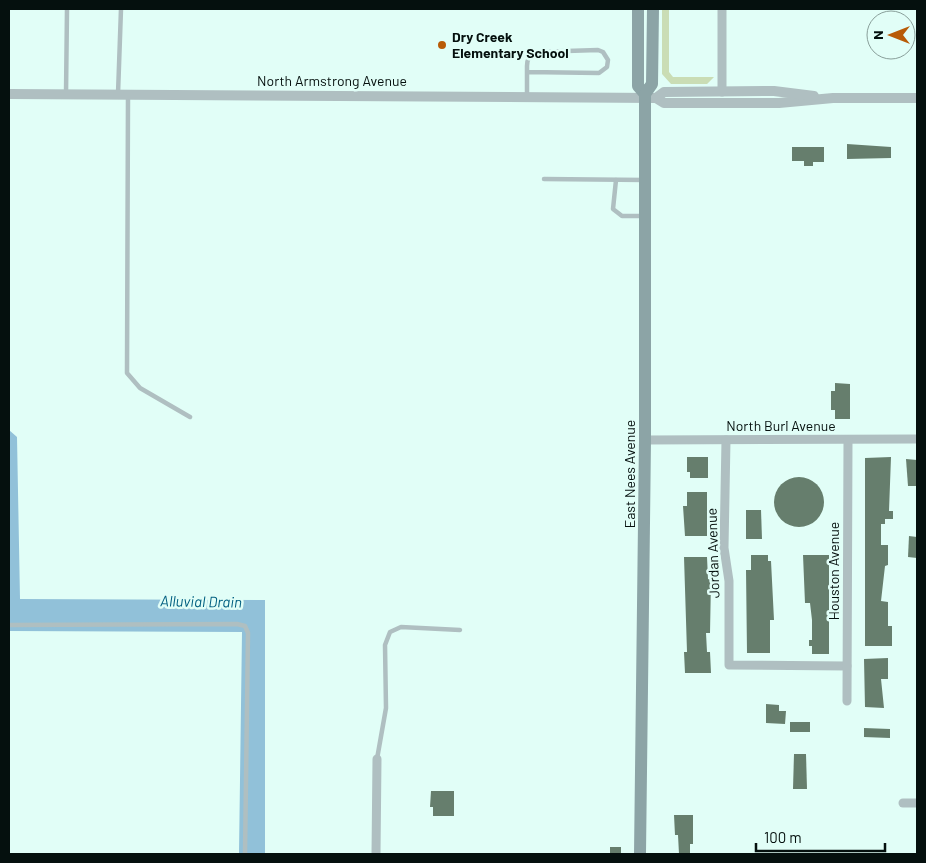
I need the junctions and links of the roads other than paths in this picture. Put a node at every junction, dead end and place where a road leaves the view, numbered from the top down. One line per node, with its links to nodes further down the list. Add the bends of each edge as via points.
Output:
1 (67, 9): 9 (lane)
2 (121, 9): 10 (lane)
3 (638, 9): 12 (main road, East Nees Avenue, via 638,86)
4 (653, 9): 12 (main road, East Nees Avenue)
5 (722, 9): 7 (street)
6 (527, 72): 6 (lane, via 599,73 607,67 608,60 598,50 539,51 530,55); 11 (lane)
7 (722, 92): 12 (street, North Armstrong Avenue, via 664,92); 13 (street, North Armstrong Avenue, via 774,91)
8 (9, 94): 9 (street, North Armstrong Avenue)
9 (66, 94): 10 (street, North Armstrong Avenue)
10 (123, 94): 11 (street, North Armstrong Avenue); 19 (lane, via 128,374 149,394)
11 (527, 96): 12 (street, North Armstrong Avenue)
12 (649, 96): 13 (street, North Armstrong Avenue, via 664,103 715,104); 17 (main road, East Nees Avenue)
13 (832, 98): 14 (street, North Armstrong Avenue)
14 (917, 98)
15 (544, 179): 16 (lane)
16 (616, 180): 17 (lane); 18 (lane, via 613,209 622,216)
17 (645, 180): 18 (main road, East Nees Avenue)
18 (644, 216): 21 (main road, East Nees Avenue)
19 (190, 417)
20 (917, 439): 23 (street, North Burl Avenue)
21 (645, 440): 22 (street, North Burl Avenue); 33 (main road, East Nees Avenue)
22 (726, 440): 23 (street, North Burl Avenue); 26 (street, Jordan Avenue, via 724,548 729,581 729,666)
23 (848, 440): 26 (street, Houston Avenue)
24 (9, 625): 31 (lane, via 245,626 248,633)
25 (460, 630): 28 (lane, via 401,627 390,632 385,645 386,708)
26 (847, 666): 27 (street, Houston Avenue)
27 (847, 701)
28 (377, 759): 32 (street)
29 (917, 803): 30 (street)
30 (903, 804)
31 (246, 854)
32 (376, 854)
33 (640, 854)

